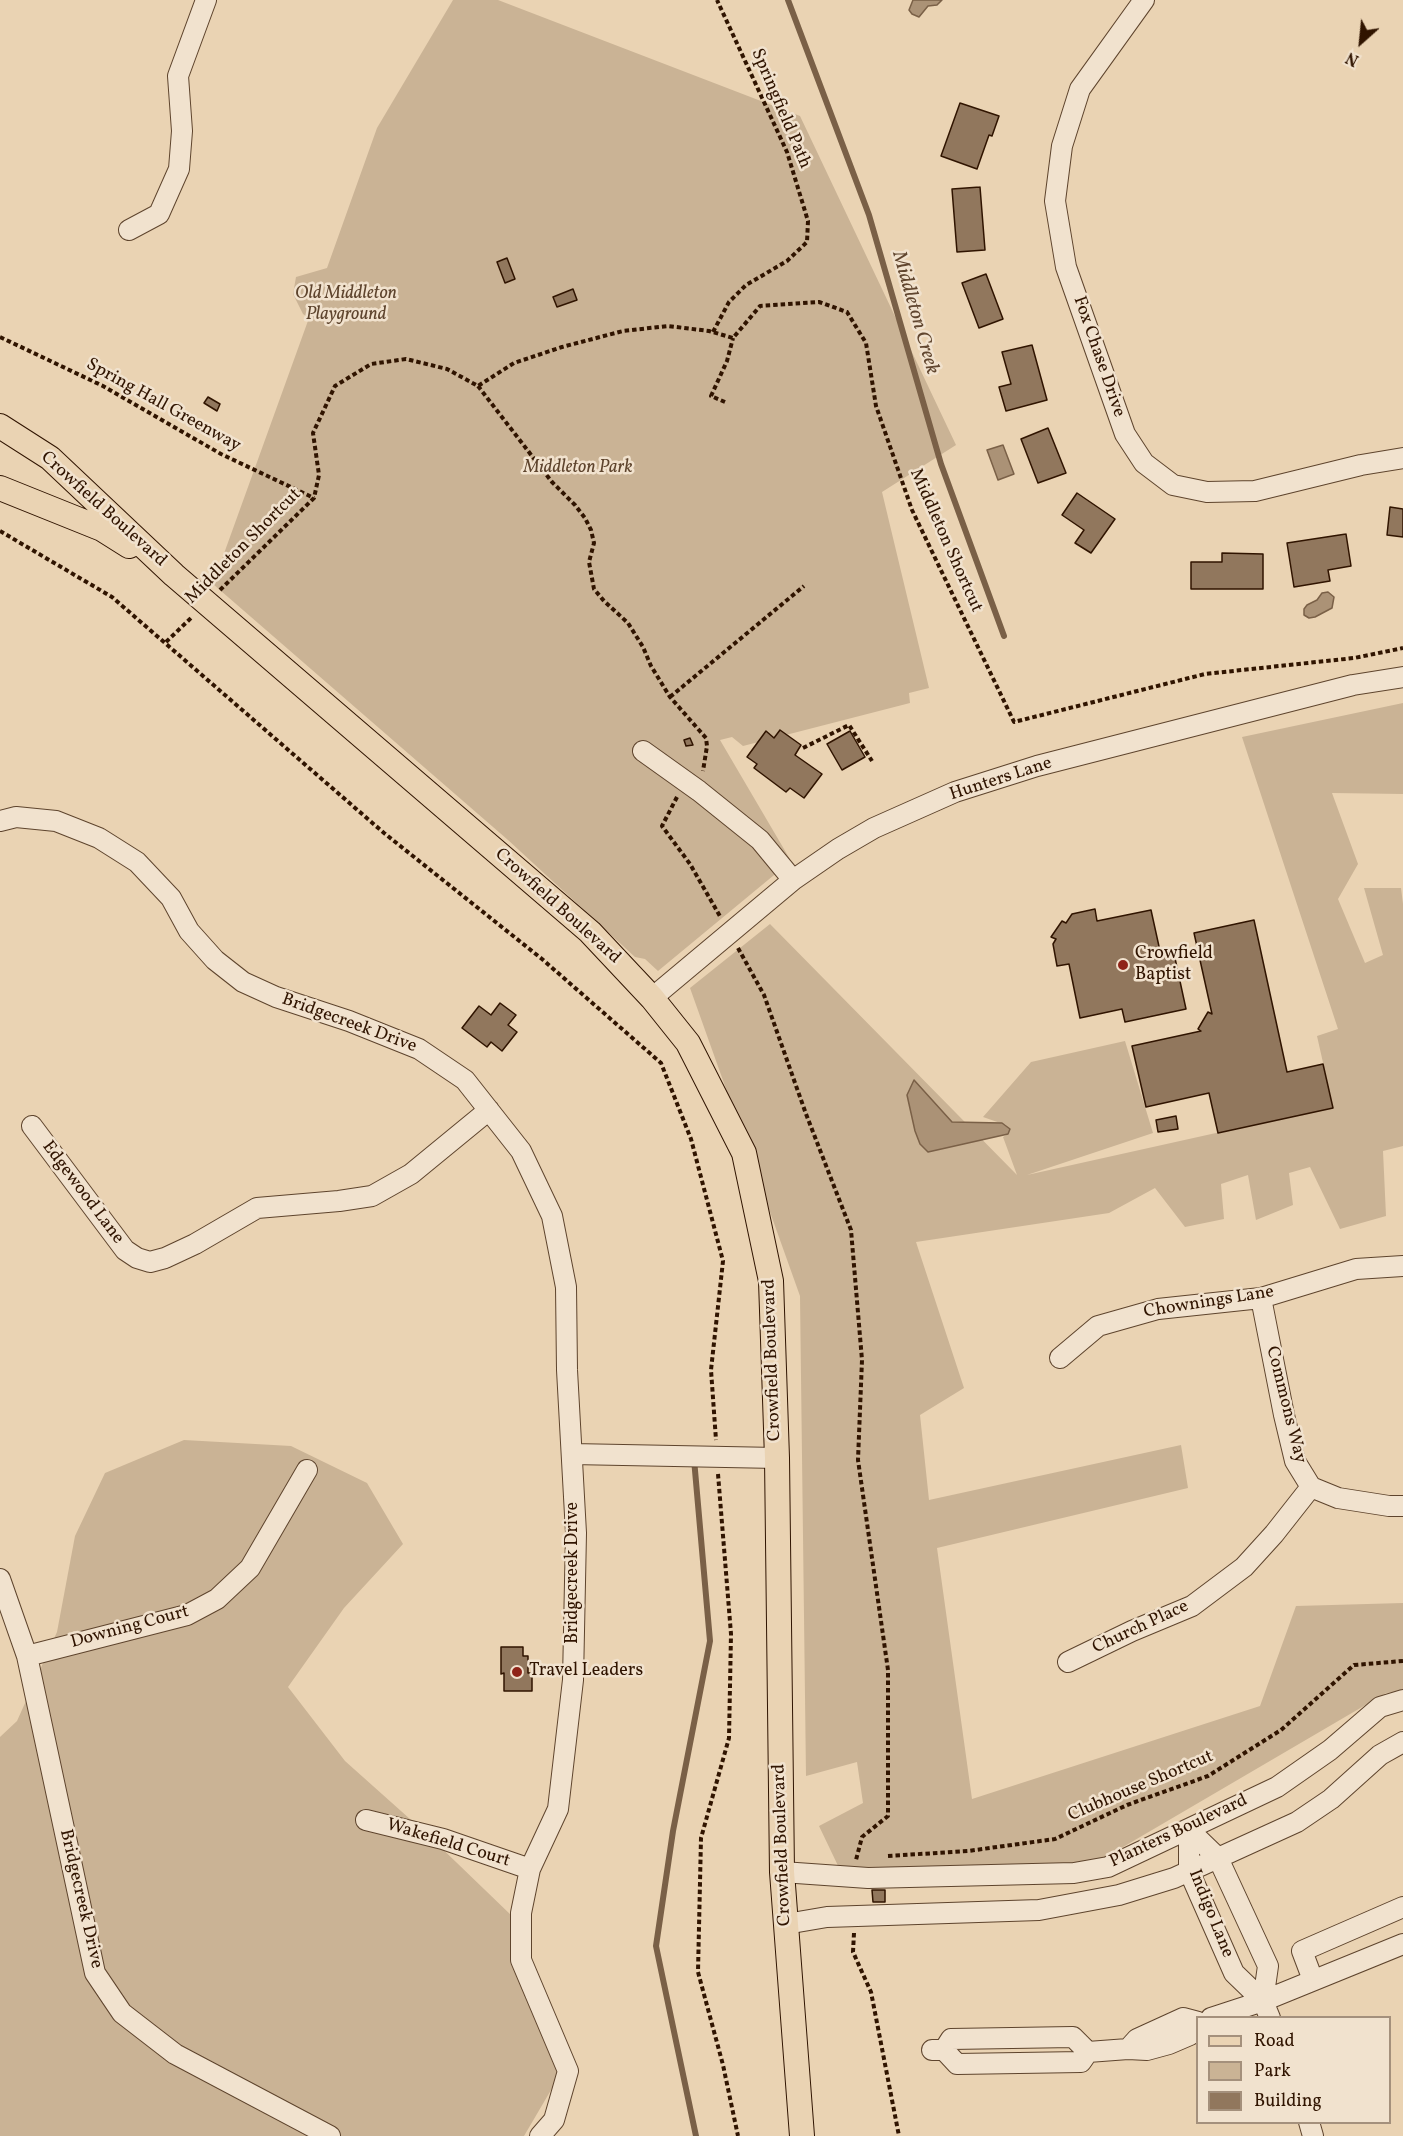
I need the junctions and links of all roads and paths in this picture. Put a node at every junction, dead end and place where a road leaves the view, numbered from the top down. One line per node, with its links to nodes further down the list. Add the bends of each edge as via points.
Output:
1 (206, 0): 4 (street, via 178,76 182,131 179,169 159,214)
2 (717, 0): 5 (path, Springfield Path, via 787,152 808,221 807,242 787,261 746,285 729,302)
3 (1144, 0): 10 (street, Fox Chase Drive, via 1080,89 1062,146 1055,201 1066,267 1125,434 1144,463 1173,485 1207,492 1255,490)
4 (129, 230)
5 (712, 332): 7 (path, Middleton Shortcut); 12 (path, Middleton Shortcut, via 668,326 623,331 514,363 478,386 447,369 406,359 371,364 335,386 313,433 319,475)
6 (0, 337): 12 (path, Spring Hall Greenway, via 103,386 221,454)
7 (733, 338): 8 (path, via 711,396); 17 (path, Middleton Shortcut, via 760,306 819,302 847,312 866,343 876,406 912,510 1014,722 1205,674 1354,658)
8 (725, 402)
9 (0, 426): 13 (main road, Crowfield Boulevard, via 50,458)
10 (1403, 458)
11 (0, 488): 13 (main road, Crowfield Boulevard, via 102,530)
12 (314, 498): 15 (path, Middleton Shortcut)
13 (174, 574): 15 (main road, Crowfield Boulevard)
14 (804, 586): 19 (path)
15 (207, 602): 16 (path, Middleton Shortcut); 25 (main road, Crowfield Boulevard, via 590,932)
16 (166, 642)
17 (1403, 648)
18 (1403, 677): 24 (street, Hunters Lane, via 1353,685 1060,760 955,792 874,828)
19 (670, 697)
20 (802, 748): 22 (path, via 849,725)
21 (643, 751): 24 (street, via 760,840)
22 (872, 761)
23 (0, 820): 26 (street, Bridgecreek Drive, via 16,817 56,821 99,837 137,862 171,898 202,946 243,982 419,1049 465,1080)
24 (793, 880): 25 (street, Hunters Lane)
25 (652, 998): 32 (main road, Crowfield Boulevard, via 688,1042 744,1153 771,1281)
26 (489, 1110): 27 (street, Edgewood Lane, via 411,1174 372,1196 257,1208 195,1244 150,1262 125,1250); 31 (street, Bridgecreek Drive, via 521,1151 552,1216 566,1287)
27 (32, 1126)
28 (1403, 1266): 29 (street, Chownings Lane, via 1356,1269)
29 (1261, 1298): 30 (street, Chownings Lane, via 1158,1308 1098,1326); 34 (street, Commons Way, via 1295,1461)
30 (1060, 1358)
31 (572, 1454): 32 (street); 48 (street, Bridgecreek Drive, via 576,1533 573,1680 558,1809)
32 (777, 1458): 50 (main road, Crowfield Boulevard)
33 (307, 1470): 37 (street, Downing Court, via 250,1568 217,1599 187,1615)
34 (1311, 1487): 35 (street, Commons Way, via 1338,1498); 39 (street, Church Place, via 1244,1566 1192,1606)
35 (1403, 1506)
36 (0, 1579): 37 (street, Bridgecreek Drive)
37 (27, 1656): 59 (street, Bridgecreek Drive, via 95,1973 122,2013 176,2054)
38 (1403, 1661): 45 (path, Clubhouse Shortcut, via 1354,1665 1281,1730 1208,1776 1127,1805 1055,1839 968,1851)
39 (1068, 1662)
40 (1403, 1700): 43 (street, Planters Boulevard, via 1380,1707 1330,1750 1277,1786)
41 (1403, 1742): 47 (street, Planters Boulevard, via 1380,1755 1331,1799 1297,1821)
42 (366, 1821): 48 (street, Wakefield Court, via 443,1839)
43 (1189, 1830): 47 (street, Indigo Lane); 49 (street, Indigo Lane); 50 (street, Planters Boulevard, via 1108,1867 1074,1873 868,1878)
44 (867, 1857): 46 (path)
45 (879, 1857)
46 (856, 1858)
47 (1218, 1858): 49 (street, Planters Boulevard); 55 (street, Indigo Lane, via 1268,1966)
48 (530, 1869): 60 (street, Bridgecreek Drive, via 521,1913 521,1960 568,2071 554,2120)
49 (1190, 1871): 52 (street, Planters Boulevard, via 1119,1895 1040,1910 827,1917); 55 (street, Indigo Lane, via 1234,1973)
50 (782, 1872): 52 (main road, Crowfield Boulevard)
51 (1402, 1910): 54 (street, via 1302,1951)
52 (786, 1924): 61 (main road, Crowfield Boulevard)
53 (1403, 1944): 54 (street)
54 (1313, 1980): 55 (street)
55 (1266, 2009): 56 (street)
56 (1225, 2016)
57 (1196, 2019): 58 (street, via 1183,2018 1137,2038 1128,2049 1088,2052 1073,2037 951,2039)
58 (937, 2050)
59 (330, 2136)
60 (540, 2136)
61 (802, 2136)

